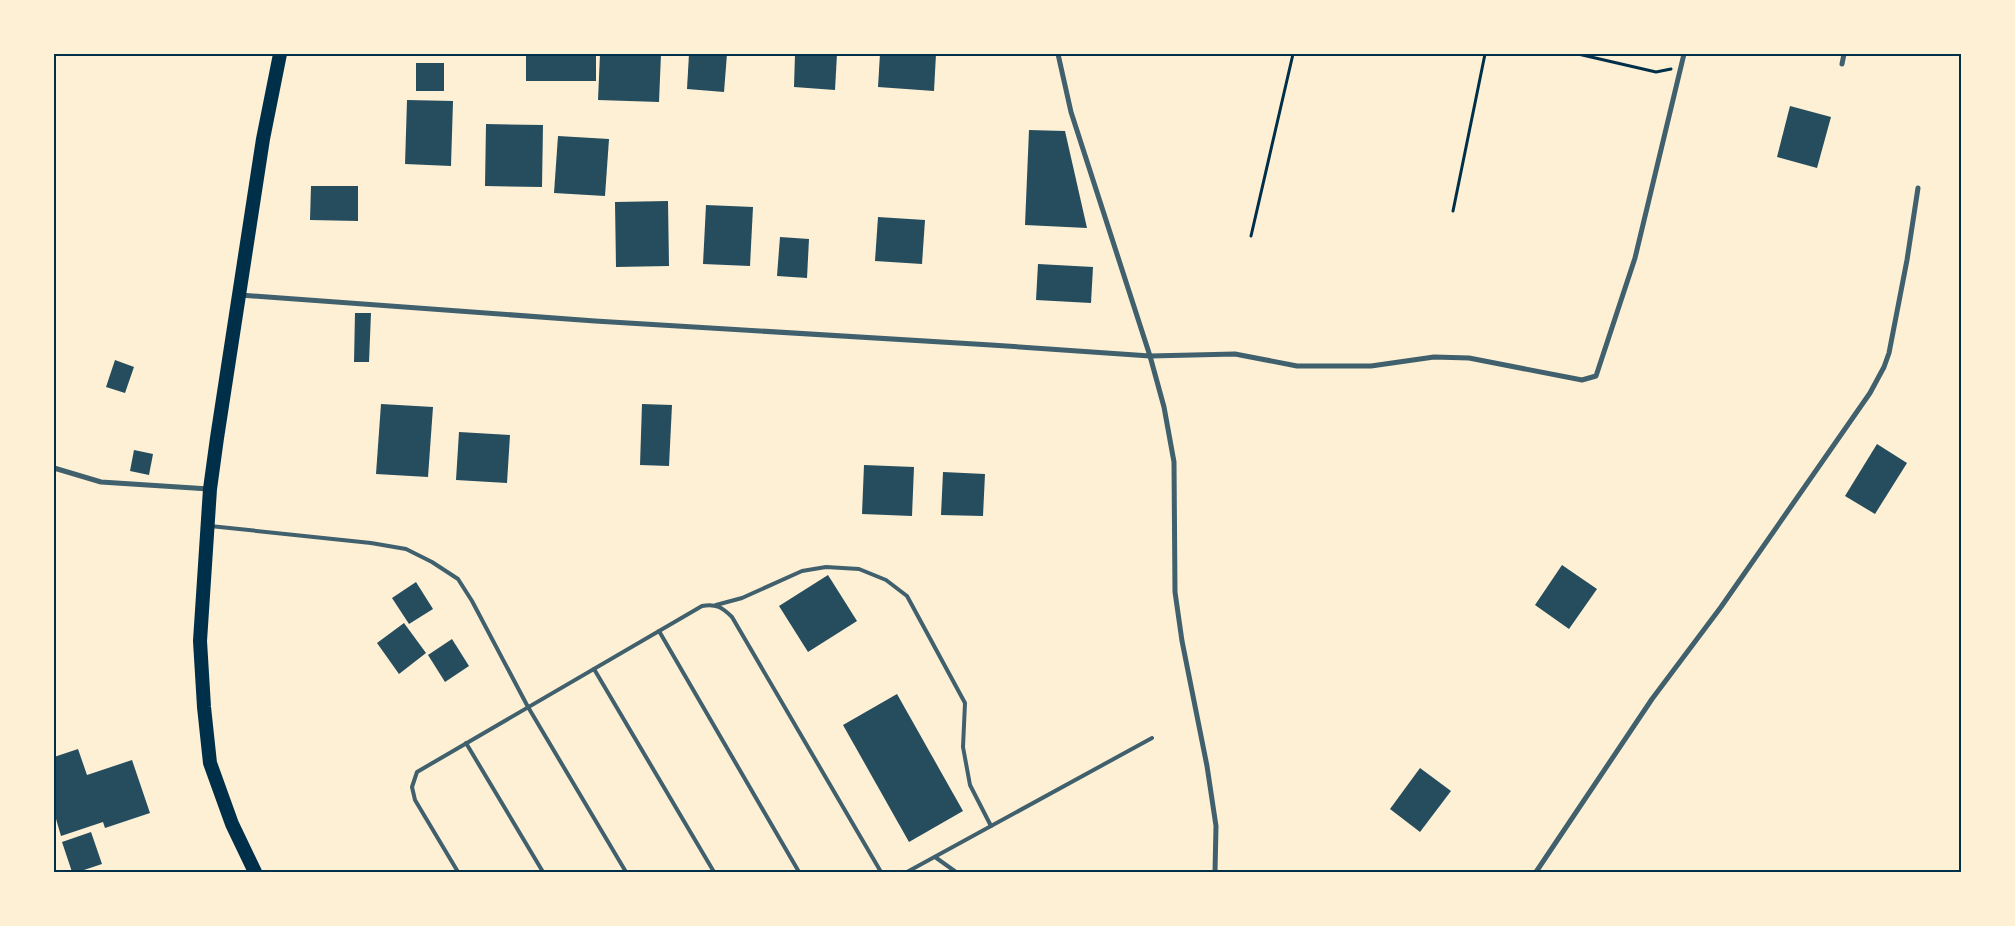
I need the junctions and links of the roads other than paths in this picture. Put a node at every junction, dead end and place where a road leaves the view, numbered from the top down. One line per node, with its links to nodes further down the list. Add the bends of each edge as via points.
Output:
1 (280, 54): 7 (highway, via 263,139)
2 (1058, 54): 8 (street, via 1070,112)
3 (1684, 54): 8 (street, via 1635,258 1596,376 1582,380 1469,358 1434,357 1371,366 1297,366 1235,354)
4 (1844, 54): 5 (street)
5 (1842, 64)
6 (1918, 188): 30 (street, via 1889,353 1870,393 1726,600 1652,699)
7 (239, 295): 8 (street); 10 (highway)
8 (1150, 356): 29 (street, via 1174,462 1175,592 1216,826)
9 (54, 468): 10 (street, via 101,482)
10 (210, 489): 11 (highway)
11 (208, 526): 15 (lane, via 371,543 406,549 432,562 458,579); 20 (highway, via 200,641 210,763 232,824)
12 (716, 606): 13 (lane, via 702,606); 18 (lane, via 802,571 826,567 859,570 886,580 907,596 965,703 963,747 970,785); 26 (lane, via 723,608 732,618)
13 (659, 631): 14 (lane); 25 (lane)
14 (594, 669): 15 (lane); 24 (lane)
15 (528, 707): 17 (lane); 23 (lane)
16 (1152, 738): 18 (lane)
17 (466, 743): 21 (lane, via 417,772 412,786 415,800); 22 (lane)
18 (992, 826): 19 (lane)
19 (936, 857): 27 (lane); 28 (lane)
20 (255, 872)
21 (458, 872)
22 (542, 872)
23 (626, 872)
24 (714, 872)
25 (799, 872)
26 (881, 872)
27 (908, 872)
28 (956, 872)
29 (1215, 872)
30 (1536, 872)

